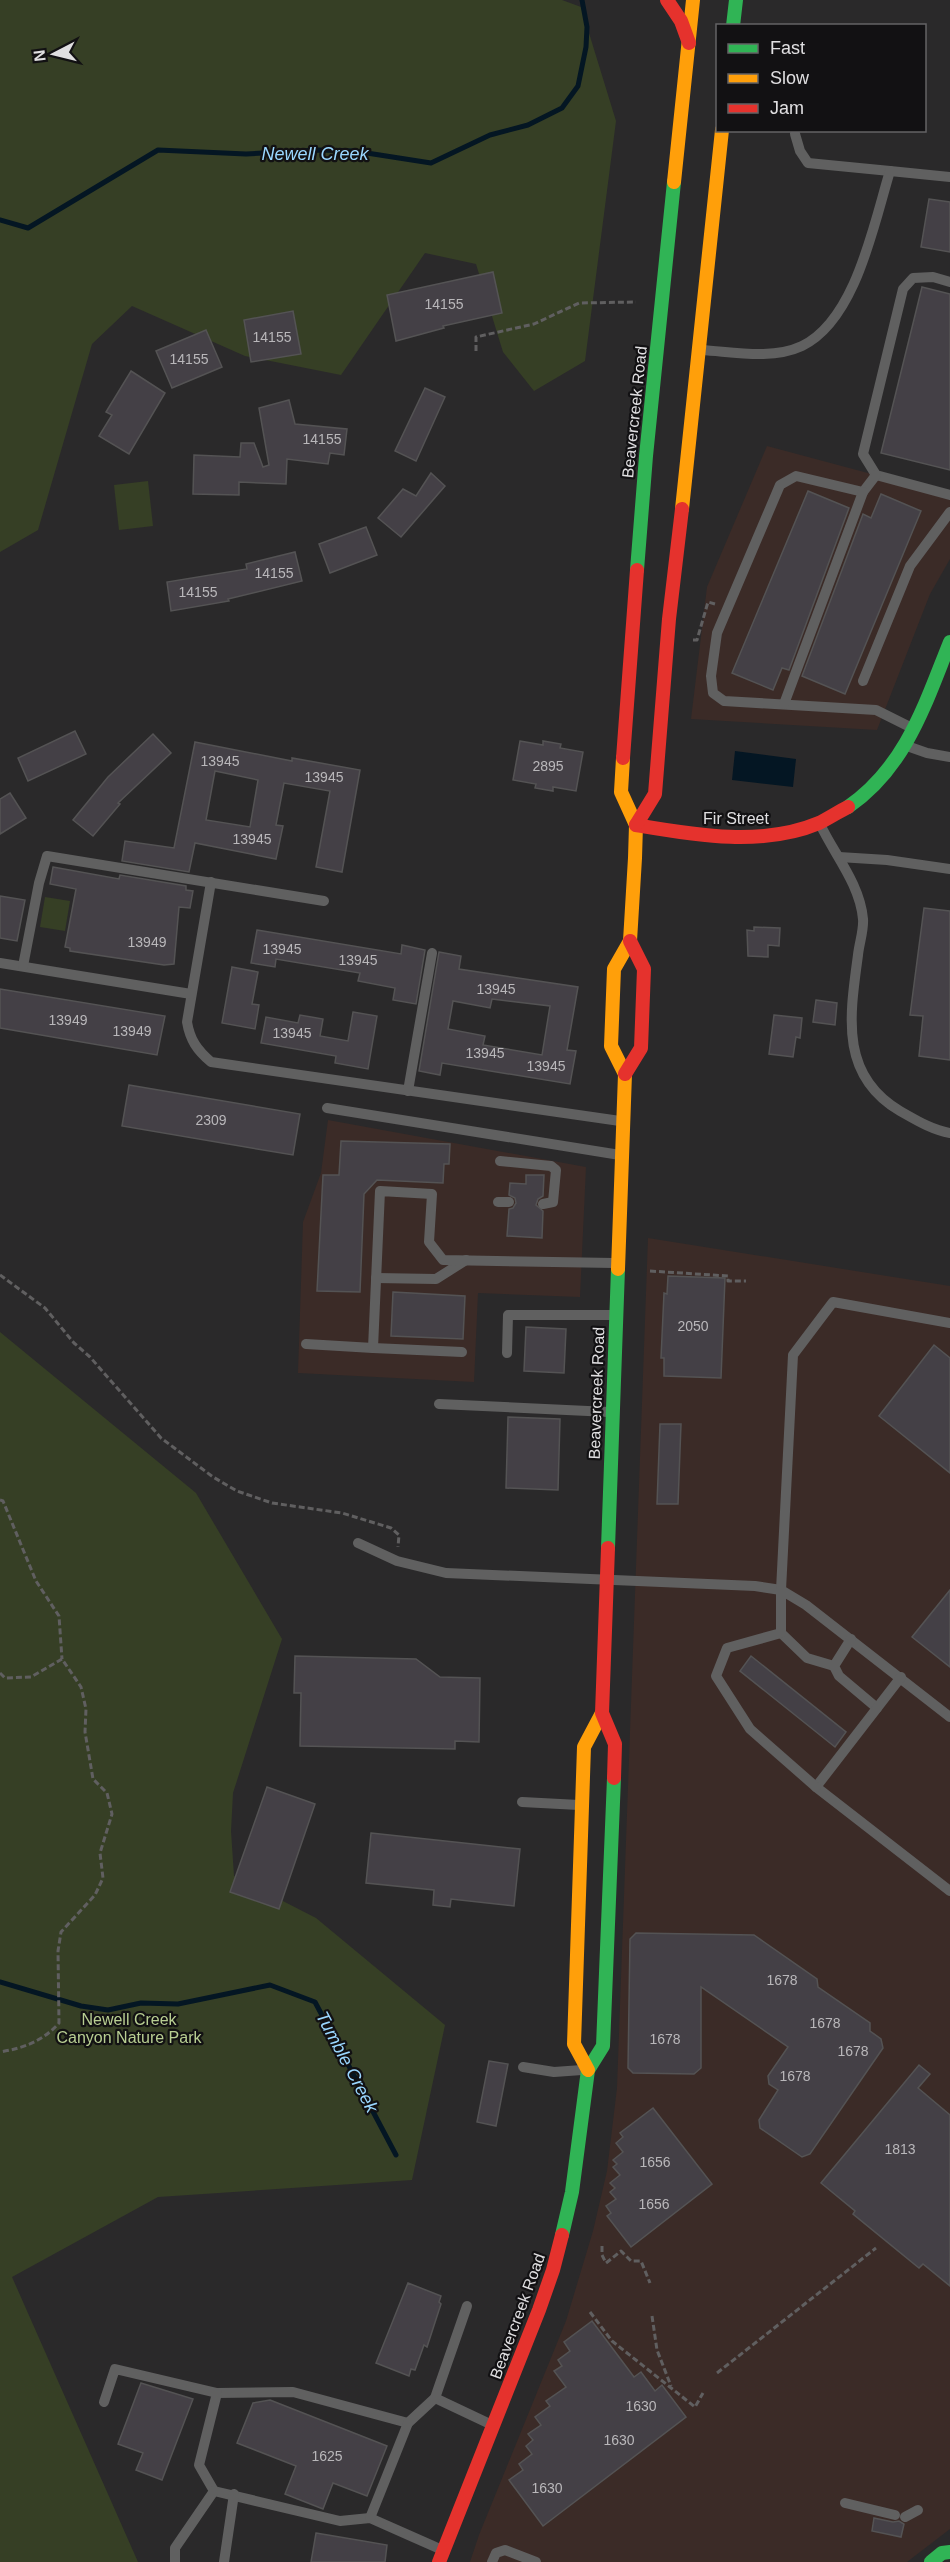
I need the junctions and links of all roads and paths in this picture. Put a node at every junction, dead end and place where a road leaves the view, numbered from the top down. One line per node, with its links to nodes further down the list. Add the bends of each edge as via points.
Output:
1 (667, 0): 5 (main road)
2 (693, 0): 5 (main road, Beavercreek Road)
3 (736, 0): 4 (main road)
4 (733, 24)
5 (689, 43): 25 (main road, Beavercreek Road, via 635,578 621,792)
6 (722, 132): 12 (main road, Beavercreek Road)
7 (795, 134): 8 (lane, via 808,163)
8 (890, 171): 9 (lane); 12 (lane, via 856,279 823,332 801,346 765,354)
9 (950, 177)
10 (950, 282): 14 (lane, via 933,277 913,278 903,289 863,454)
11 (638, 302): 13 (path, via 579,303 534,324 476,337)
12 (700, 349): 25 (main road, Beavercreek Road, via 669,619 654,794)
13 (476, 351)
14 (876, 475): 15 (lane); 16 (lane)
15 (863, 492): 20 (lane); 20 (lane, via 796,476 780,485 717,633 711,676 713,693 724,701)
16 (950, 495)
17 (950, 512): 19 (lane, via 910,566)
18 (950, 642): 21 (main road, Fir Street)
19 (863, 681)
20 (784, 704): 21 (lane, via 876,710)
21 (914, 729): 22 (main road, Fir Street)
22 (906, 745): 23 (lane); 24 (main road, Fir Street, via 881,780)
23 (950, 757)
24 (820, 824): 25 (main road, Fir Street, via 784,834 746,838 678,833); 26 (lane)
25 (636, 825): 30 (main road, Beavercreek Road)
26 (839, 857): 27 (lane); 39 (lane, via 855,888 863,919 851,1002 854,1057 875,1090 893,1107 923,1124)
27 (950, 869)
28 (211, 882): 29 (lane); 33 (lane, via 47,856); 34 (lane)
29 (324, 902)
30 (630, 942): 35 (main road, Beavercreek Road, via 614,969 613,991 611,1046); 35 (main road, Beavercreek Road, via 644,969 642,1025 641,1048)
31 (432, 953): 36 (lane)
32 (0, 963): 33 (lane)
33 (23, 966): 34 (lane)
34 (191, 994): 36 (lane, via 187,1022 190,1038 211,1062)
35 (625, 1074): 38 (main road, Beavercreek Road)
36 (408, 1090): 38 (lane)
37 (327, 1108): 40 (lane)
38 (623, 1121): 40 (main road, Beavercreek Road)
39 (950, 1133)
40 (622, 1155): 44 (main road, Beavercreek Road)
41 (500, 1161): 42 (lane, via 551,1166 555,1170 553,1202)
42 (543, 1204)
43 (466, 1260): 44 (lane); 47 (lane, via 436,1279); 47 (lane, via 442,1260 429,1242 432,1194 380,1191)
44 (618, 1263): 49 (main road, Beavercreek Road)
45 (650, 1270): 48 (path)
46 (0, 1275): 59 (path, via 45,1308 161,1438 187,1460 237,1491 272,1503 342,1512 391,1528 399,1535)
47 (376, 1278): 52 (lane)
48 (747, 1281)
49 (616, 1315): 54 (lane, via 508,1315); 56 (main road, Beavercreek Road)
50 (950, 1323): 61 (lane, via 833,1302 793,1355)
51 (306, 1344): 52 (lane)
52 (373, 1348): 53 (lane)
53 (462, 1352)
54 (507, 1353)
55 (439, 1404): 56 (lane)
56 (612, 1412): 60 (main road, Beavercreek Road)
57 (1, 1499): 64 (path, via 36,1581 59,1616)
58 (358, 1543): 59 (lane)
59 (397, 1562): 60 (lane, via 446,1573)
60 (606, 1579): 61 (lane); 69 (main road, Beavercreek Road)
61 (781, 1590): 62 (lane); 63 (lane)
62 (781, 1633): 65 (lane, via 807,1658); 71 (lane, via 727,1648 716,1676 750,1729)
63 (851, 1639): 65 (lane); 67 (lane)
64 (62, 1659): 66 (path, via 31,1677 5,1678); 76 (path, via 81,1688 93,1779 107,1793 112,1814 100,1853 103,1878 95,1895 61,1932 60,2020 49,2034 23,2048)
65 (834, 1666): 68 (lane, via 839,1676)
66 (0, 1673)
67 (901, 1677): 68 (lane); 70 (lane)
68 (877, 1708): 71 (lane)
69 (602, 1713): 73 (main road, Beavercreek Road, via 585,1747); 75 (main road, Beavercreek Road, via 615,1744)
70 (950, 1717)
71 (816, 1787): 74 (lane)
72 (522, 1802): 73 (lane)
73 (583, 1806): 75 (main road, via 593,1810 597,1820 596,1899); 78 (main road, Beavercreek Road, via 574,2044)
74 (950, 1891)
75 (608, 1951): 78 (main road, Beavercreek Road, via 603,2046)
76 (0, 2052)
77 (523, 2067): 78 (lane, via 554,2072)
78 (588, 2070): 92 (main road, Beavercreek Road, via 574,2182 553,2270)
79 (602, 2246): 81 (path, via 606,2263 621,2251 631,2261 641,2261)
80 (876, 2248): 85 (path)
81 (650, 2283)
82 (467, 2306): 89 (lane)
83 (590, 2312): 86 (path, via 612,2340)
84 (652, 2316): 86 (path, via 659,2357)
85 (717, 2373)
86 (673, 2389): 88 (path, via 695,2407)
87 (217, 2393): 90 (lane, via 115,2369); 91 (lane, via 293,2392); 93 (lane, via 199,2465)
88 (703, 2393)
89 (435, 2398): 91 (lane); 92 (lane)
90 (104, 2402)
91 (408, 2423): 97 (lane)
92 (493, 2425): 99 (main road, Beavercreek Road)
93 (214, 2491): 94 (lane); 100 (lane, via 175,2548)
94 (234, 2494): 97 (lane, via 340,2521); 101 (lane)
95 (845, 2503): 96 (lane, via 900,2516)
96 (918, 2510)
97 (370, 2518): 99 (lane)
98 (950, 2552): 104 (main road)
99 (440, 2556)
100 (174, 2562)
101 (224, 2562)
102 (492, 2562): 103 (lane, via 496,2553 505,2550)
103 (536, 2562)
104 (931, 2562)

